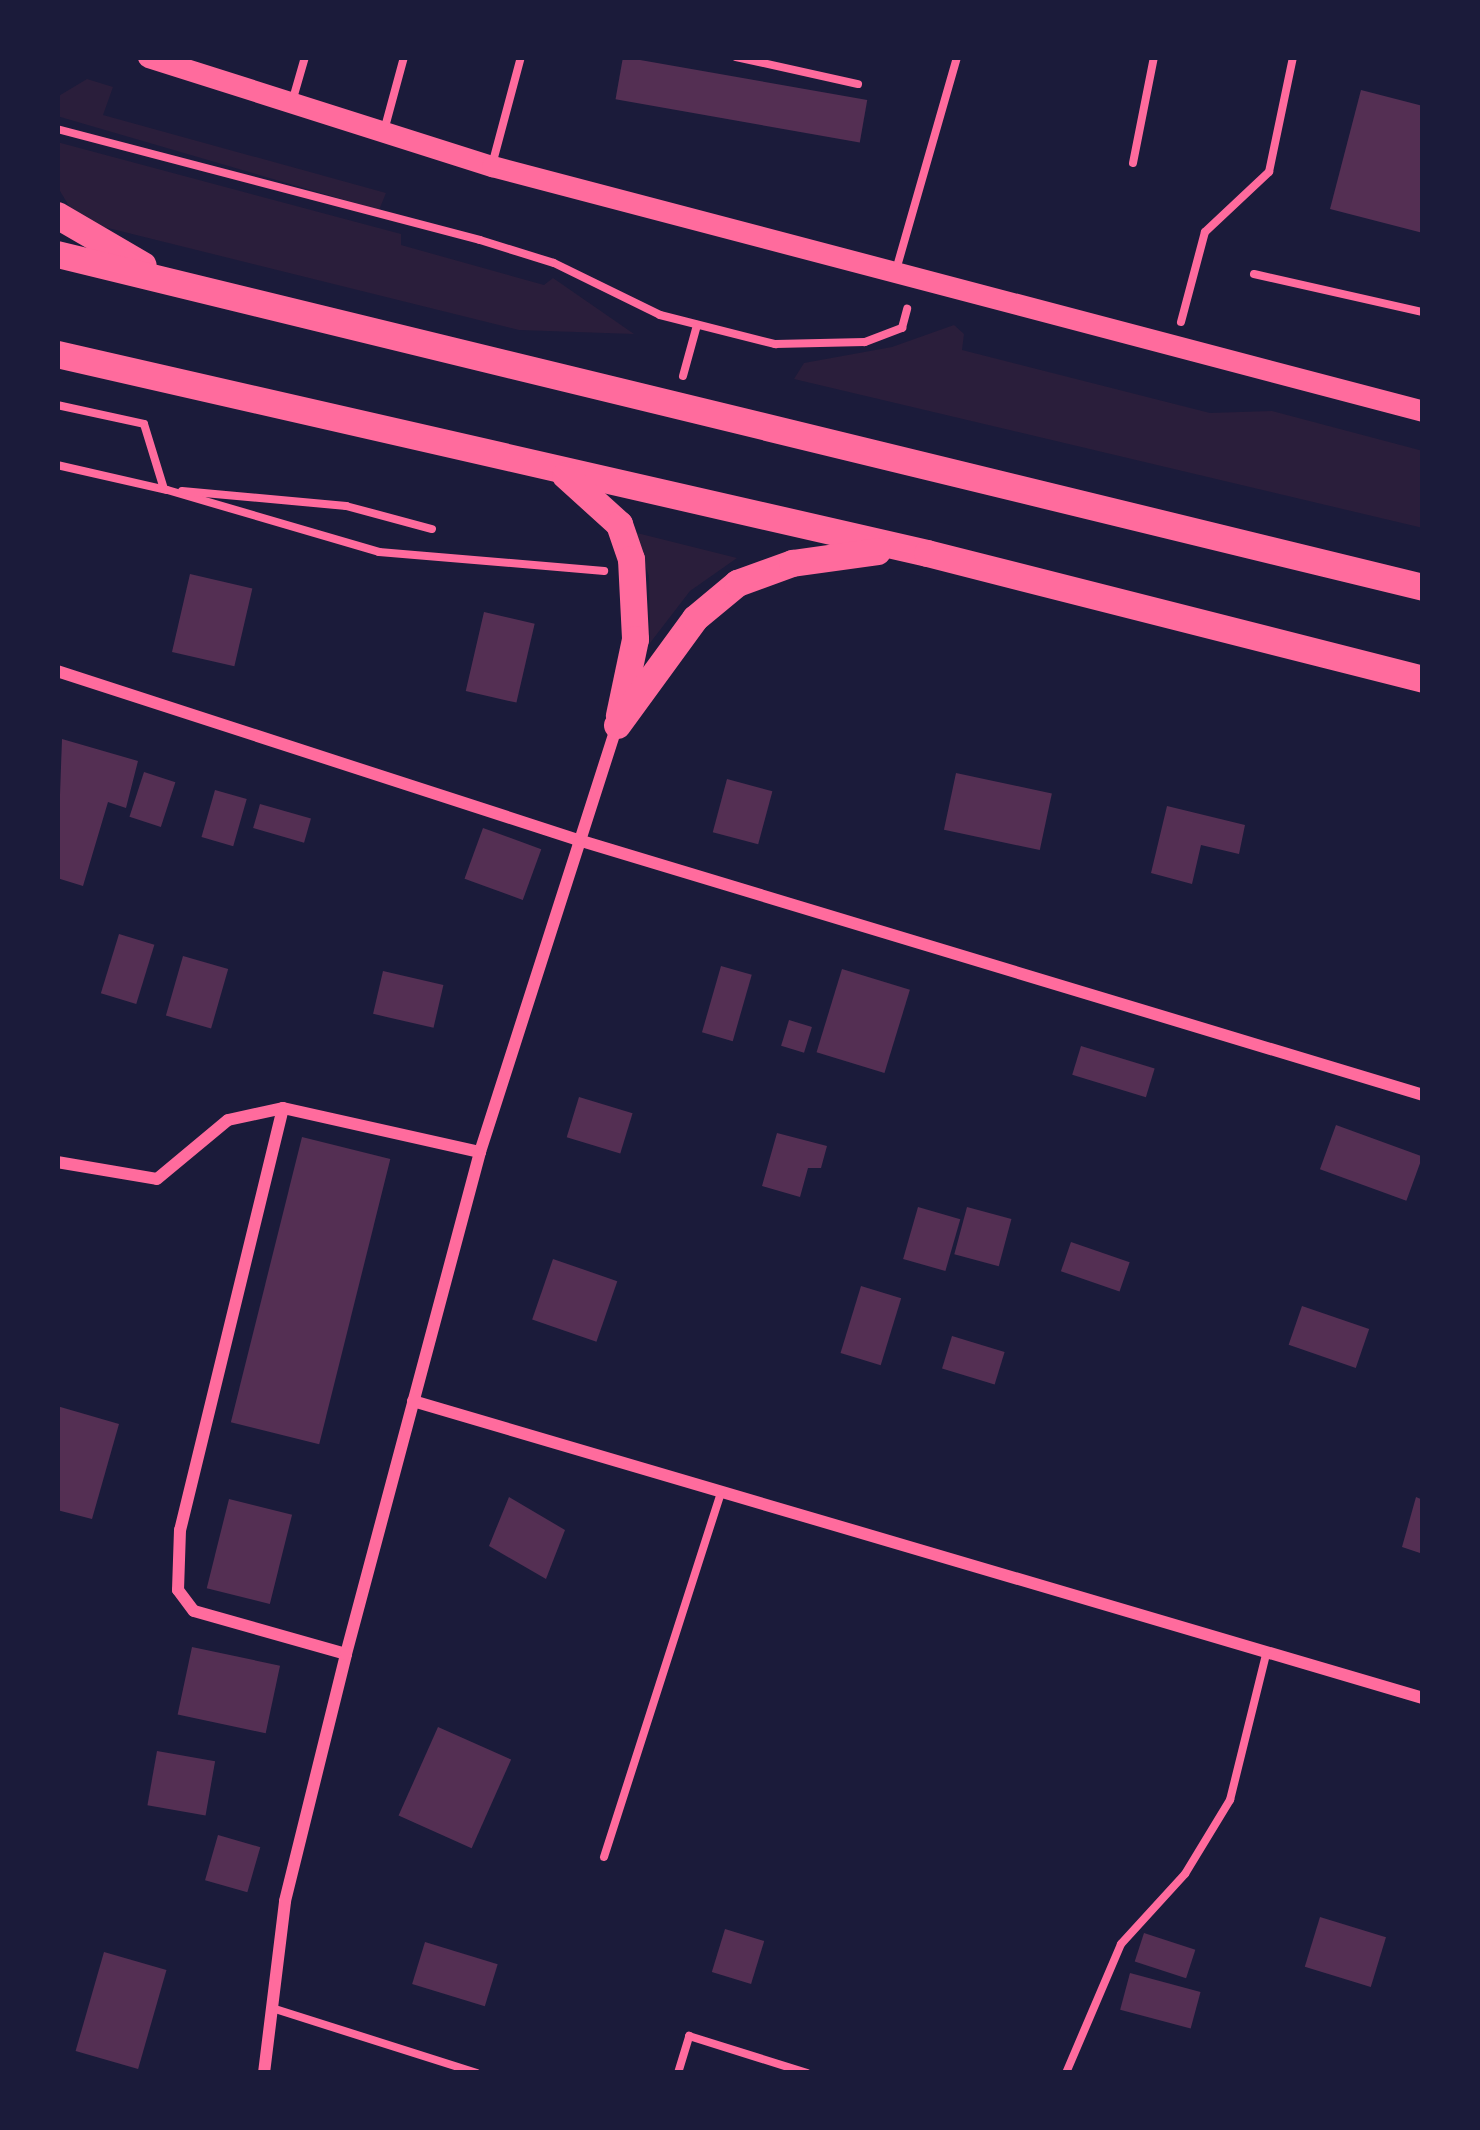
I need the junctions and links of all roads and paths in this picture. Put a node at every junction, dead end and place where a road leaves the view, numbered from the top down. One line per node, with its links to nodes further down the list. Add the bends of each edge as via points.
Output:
1 (148, 57): 10 (street)
2 (305, 57): 10 (lane)
3 (404, 57): 12 (lane)
4 (521, 57): 14 (lane)
5 (736, 57): 9 (lane)
6 (957, 57): 18 (lane)
7 (1154, 57): 13 (lane)
8 (1293, 57): 22 (path, via 1269,172 1205,232)
9 (857, 84)
10 (291, 105): 12 (street)
11 (57, 129): 23 (path, via 480,240)
12 (382, 134): 14 (street)
13 (1132, 163)
14 (492, 166): 18 (street)
15 (57, 215): 19 (highway)
16 (57, 254): 19 (highway)
17 (1254, 274): 21 (lane)
18 (894, 278): 27 (street)
19 (197, 288): 26 (highway)
20 (907, 309): 23 (path, via 902,328 866,342 812,346)
21 (1423, 312)
22 (1180, 322)
23 (697, 325): 26 (path)
24 (57, 354): 28 (highway)
25 (57, 405): 30 (path, via 144,424)
26 (676, 405): 33 (highway)
27 (1423, 412)
28 (549, 464): 32 (highway); 34 (highway, via 619,524)
29 (57, 465): 30 (path)
30 (164, 489): 31 (path, via 346,506); 34 (path, via 379,552 591,566)
31 (432, 529)
32 (927, 553): 36 (highway); 37 (highway, via 856,550 737,583 695,618)
33 (1423, 587)
34 (635, 592): 37 (highway, via 635,640)
35 (57, 670): 38 (street)
36 (1423, 679)
37 (617, 724): 38 (street)
38 (575, 838): 39 (street); 41 (street)
39 (1423, 1095)
40 (284, 1108): 41 (street); 42 (street, via 227,1120 157,1179); 45 (street, via 180,1530 178,1590 194,1611)
41 (480, 1152): 43 (street)
42 (57, 1162)
43 (413, 1401): 44 (street); 45 (street)
44 (720, 1496): 46 (street); 48 (lane)
45 (346, 1654): 49 (street, via 284,1901)
46 (1266, 1654): 47 (street); 54 (lane, via 1230,1800 1185,1874 1121,1944)
47 (1423, 1698)
48 (604, 1858)
49 (272, 2008): 50 (street); 51 (lane)
50 (264, 2073)
51 (477, 2073)
52 (678, 2073): 53 (lane, via 689,2036)
53 (807, 2073)
54 (1066, 2073)

